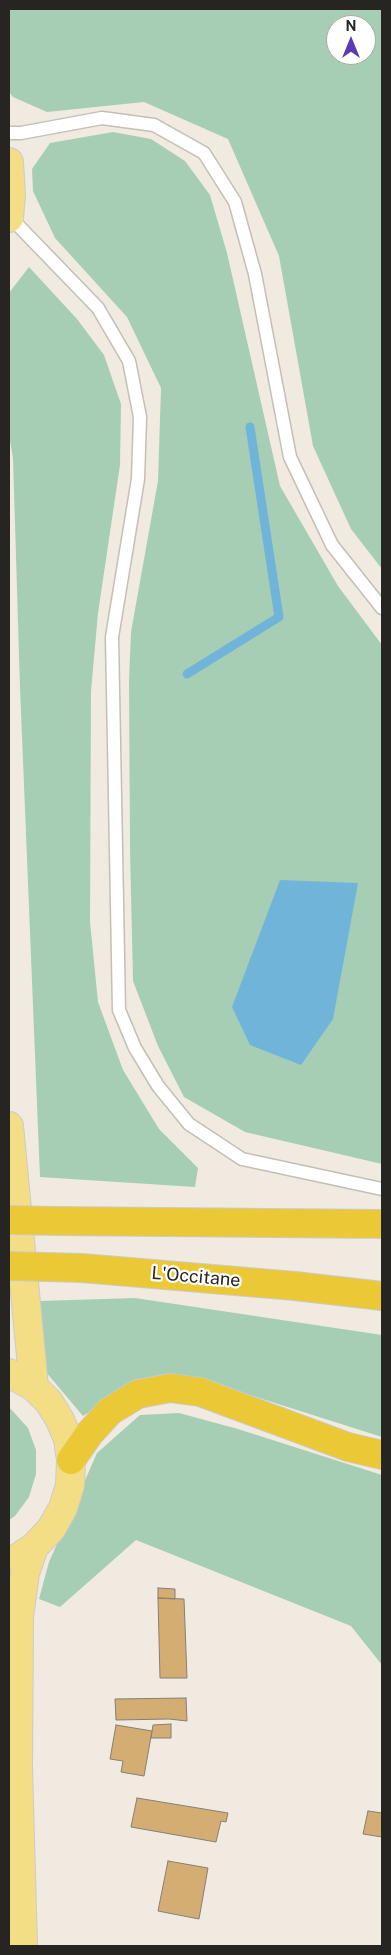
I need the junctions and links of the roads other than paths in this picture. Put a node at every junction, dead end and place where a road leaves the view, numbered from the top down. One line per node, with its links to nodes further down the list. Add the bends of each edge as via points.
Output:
1 (9, 133): 4 (lane, via 102,118 154,125 204,153 234,202 255,274 290,457 332,545)
2 (9, 162): 3 (main road)
3 (9, 217): 6 (lane, via 98,308 130,361 140,417 138,479 112,637 119,1010 135,1048 158,1086 189,1124 242,1158)
4 (382, 608)
5 (9, 1126): 14 (main road)
6 (382, 1189)
7 (9, 1202): 8 (highway)
8 (55, 1213): 9 (highway, bridge); 10 (highway, via 271,1224)
9 (9, 1220)
10 (382, 1224)
11 (9, 1266): 12 (highway, L'Occitane, bridge, via 82,1268)
12 (382, 1296)
13 (9, 1373): 14 (main road)
14 (34, 1387): 16 (main road, via 60,1420 68,1439)
15 (382, 1454): 16 (highway, via 348,1446 200,1392 170,1388 138,1394 110,1411)
16 (71, 1460): 17 (main road, via 70,1485 63,1508 51,1529)
17 (34, 1547): 18 (main road); 20 (main road, via 25,1573 19,1617)
18 (9, 1562)
19 (9, 1735): 20 (main road)
20 (18, 1767): 21 (main road)
21 (23, 1946)

